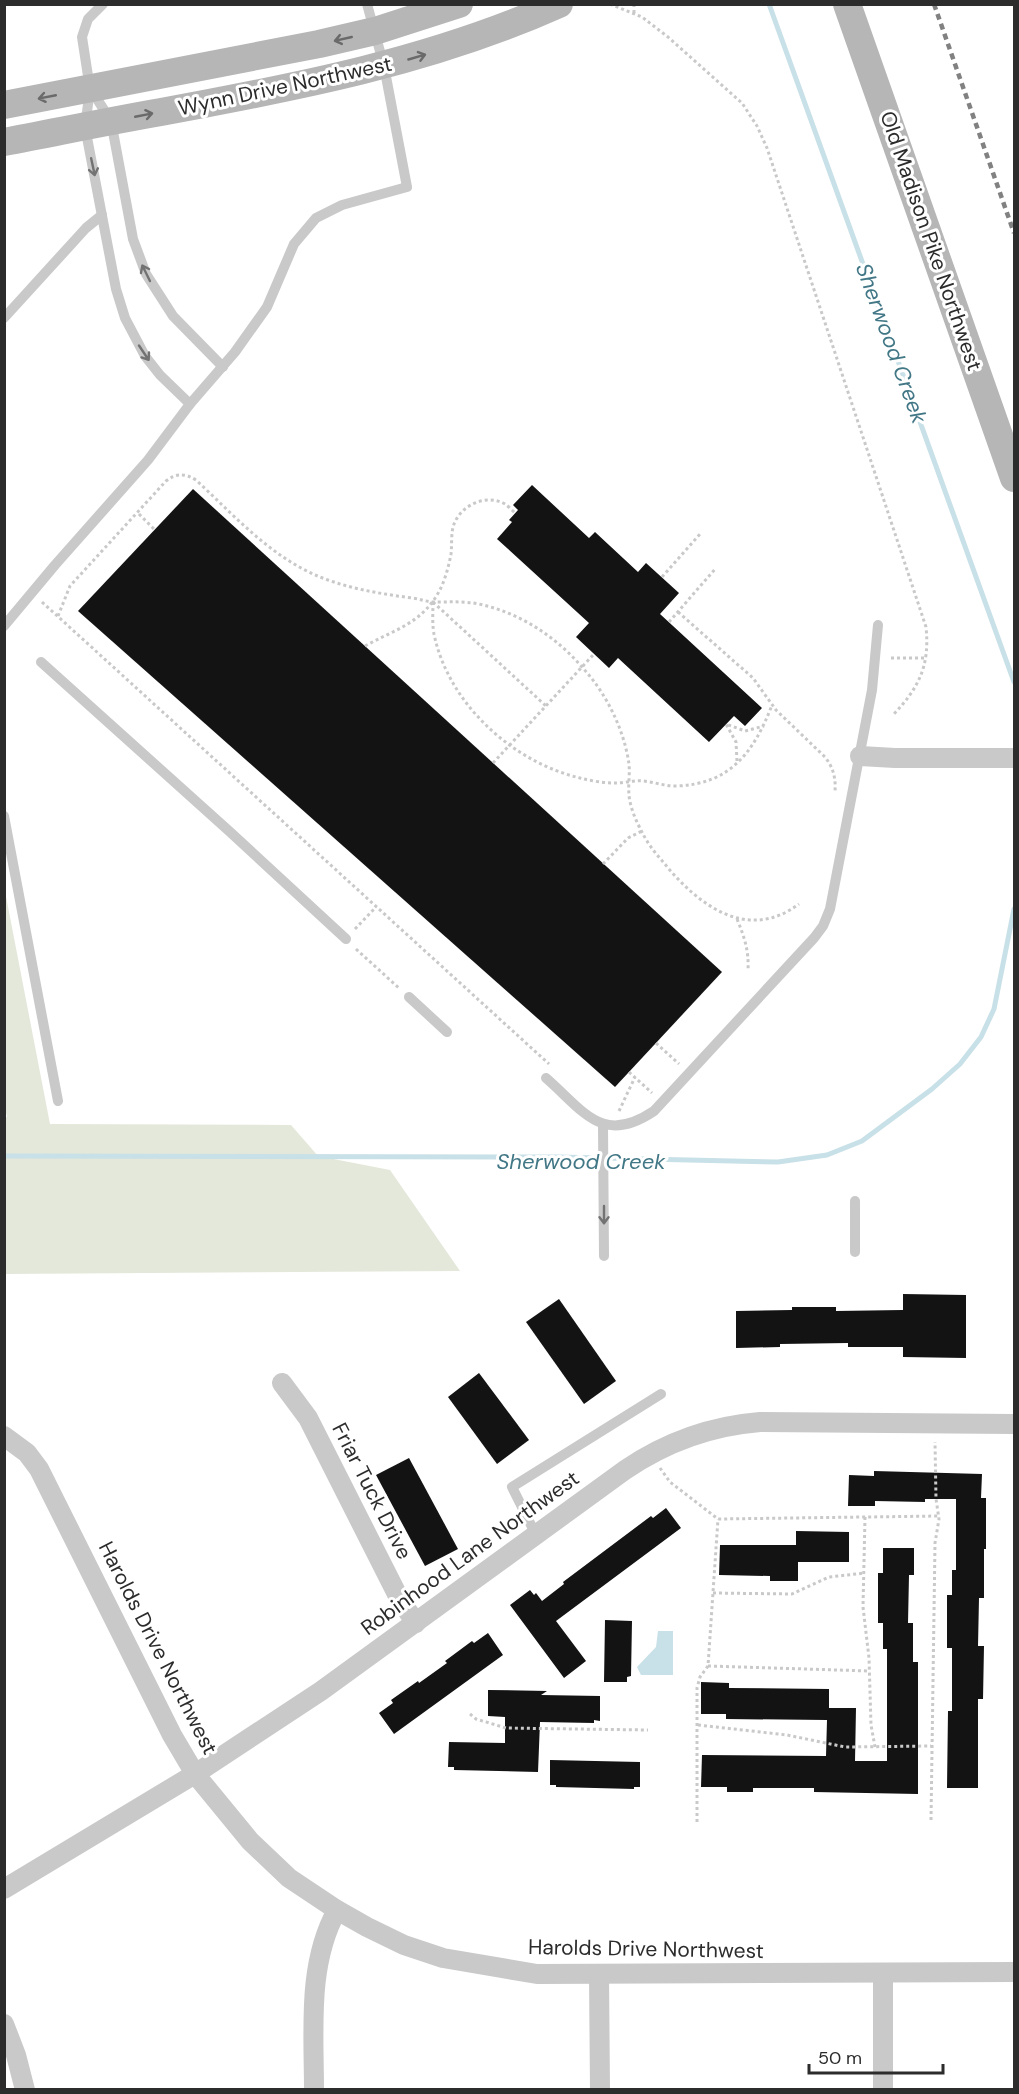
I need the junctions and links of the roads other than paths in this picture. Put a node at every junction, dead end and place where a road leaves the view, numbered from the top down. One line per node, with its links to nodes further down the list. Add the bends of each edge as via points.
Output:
1 (103, 4): 7 (lane, via 87,19 82,37)
2 (459, 4): 5 (street, Wynn Drive Northwest)
3 (559, 4): 6 (street, Wynn Drive Northwest, one-way to 3, via 477,37)
4 (847, 4): 15 (street, Old Madison Pike Northwest)
5 (371, 18): 6 (lane); 7 (street, Wynn Drive Northwest, one-way to 7, via 257,57)
6 (384, 66): 9 (street, Wynn Drive Northwest, one-way to 6); 13 (lane, via 407,187 342,205 316,218 294,244 267,307)
7 (90, 88): 8 (street, Wynn Drive Northwest, one-way to 8); 9 (lane); 9 (lane)
8 (4, 105)
9 (98, 124): 10 (street, Wynn Drive Northwest); 11 (lane, one-way to 11); 13 (lane, one-way to 9, via 173,316 146,274)
10 (4, 142)
11 (102, 215): 12 (lane); 14 (lane, one-way to 14, via 125,318 152,364)
12 (4, 318)
13 (223, 367): 14 (lane)
14 (190, 404): 17 (lane, via 148,460)
15 (1014, 478)
16 (878, 625): 19 (lane)
17 (4, 626)
18 (41, 662): 22 (lane)
19 (860, 756): 20 (street); 27 (lane, via 830,909 823,926 654,1111 627,1124)
20 (1014, 758)
21 (4, 816): 26 (lane)
22 (346, 939)
23 (409, 997): 24 (lane)
24 (447, 1032)
25 (546, 1078): 27 (lane)
26 (58, 1101)
27 (603, 1125): 30 (lane, one-way to 30)
28 (855, 1201): 29 (lane)
29 (855, 1252)
30 (604, 1256)
31 (282, 1383): 36 (street, Friar Tuck Drive, via 308,1418 400,1600)
32 (662, 1394): 35 (lane, via 512,1487)
33 (1014, 1424): 35 (street, Robinhood Lane Northwest, via 782,1421 706,1431 650,1453)
34 (4, 1436): 37 (street, Harolds Drive Northwest, via 27,1453 39,1469)
35 (536, 1535): 36 (street, Robinhood Lane Northwest)
36 (416, 1623): 37 (street, Robinhood Lane Northwest)
37 (195, 1774): 38 (street, Robinhood Lane Northwest); 39 (street, Harolds Drive Northwest, via 275,1866)
38 (4, 1889)
39 (337, 1910): 42 (street, Harolds Drive Northwest, via 385,1936 443,1958 528,1973); 45 (street, via 326,1932 316,1980)
40 (1014, 1972): 41 (street, Harolds Drive Northwest)
41 (883, 1973): 42 (street, Harolds Drive Northwest); 47 (street)
42 (599, 1975): 46 (street)
43 (4, 2024): 44 (street)
44 (25, 2090)
45 (314, 2090)
46 (600, 2090)
47 (883, 2090)

